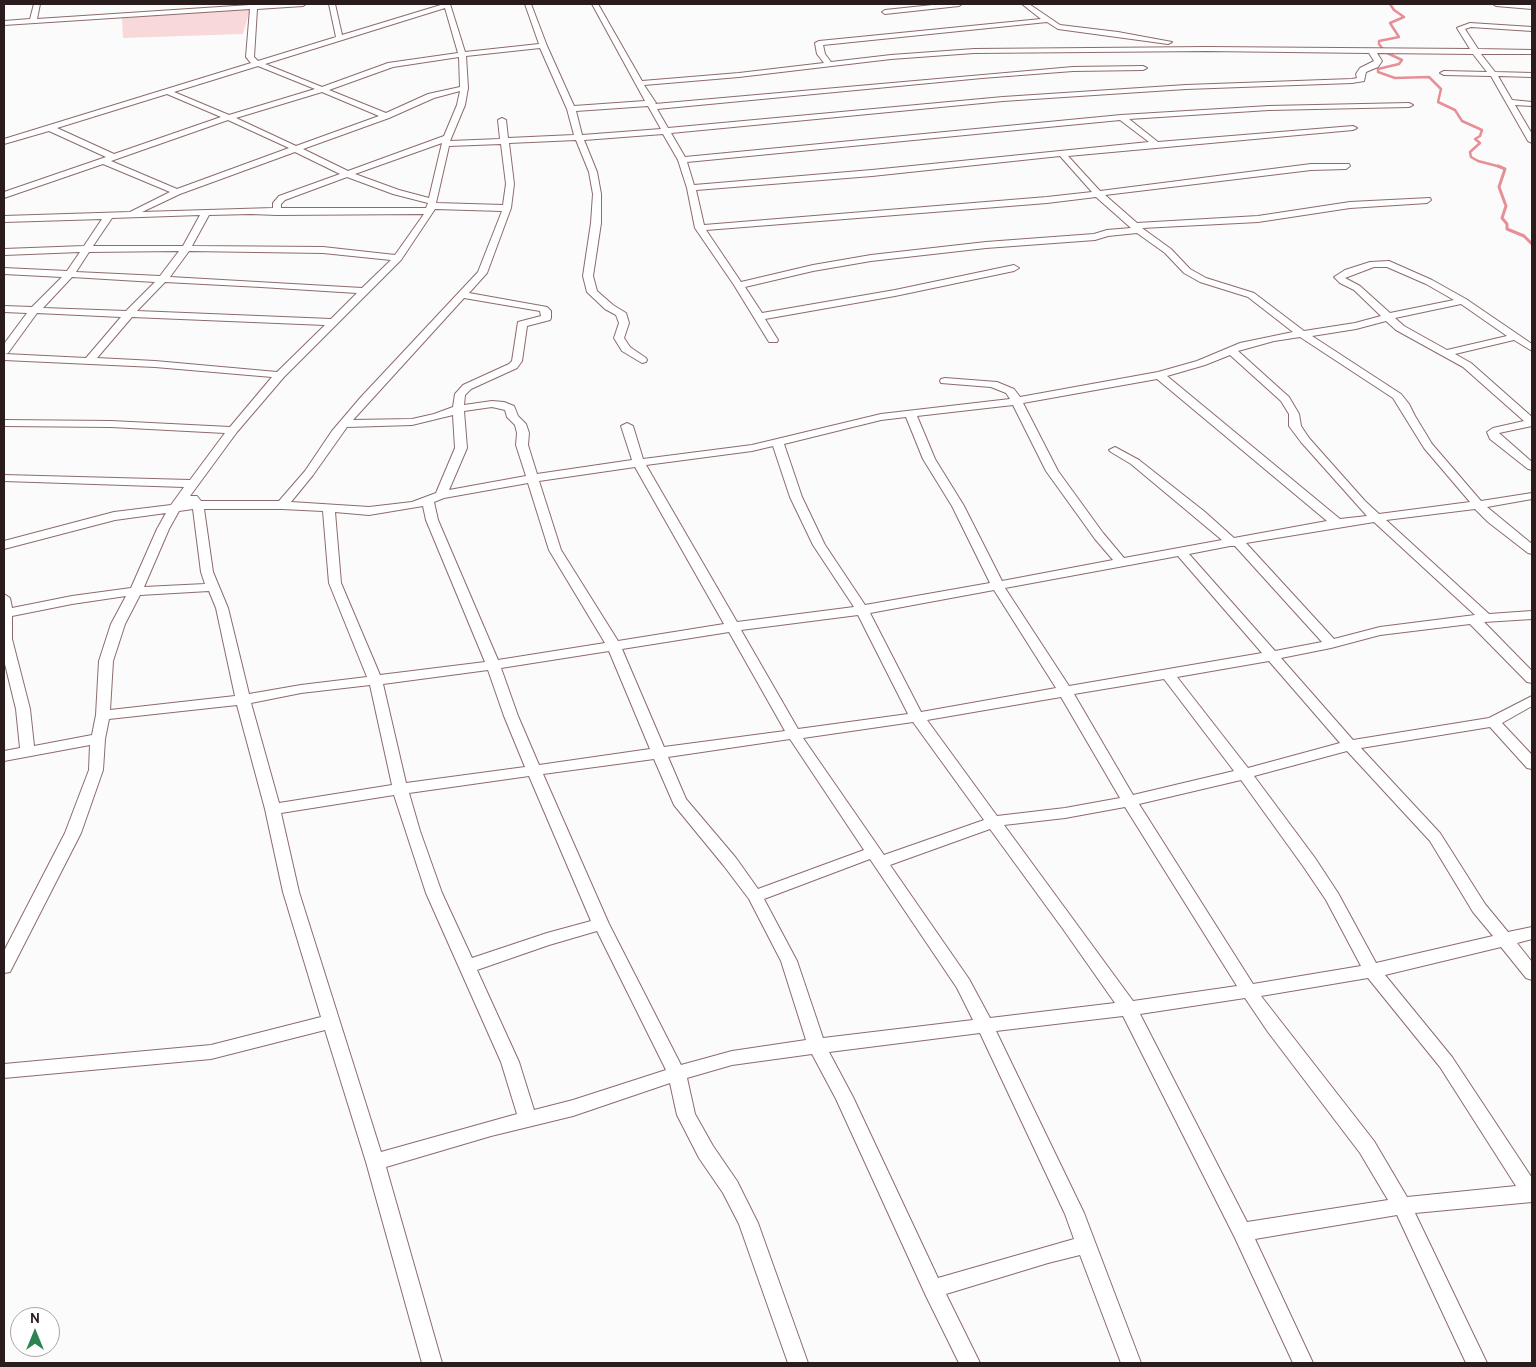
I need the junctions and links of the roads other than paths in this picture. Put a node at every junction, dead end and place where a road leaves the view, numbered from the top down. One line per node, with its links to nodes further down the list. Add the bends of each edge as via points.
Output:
1 (37, 4): 13 (street)
2 (303, 4): 10 (street)
3 (332, 4): 17 (street)
4 (447, 4): 17 (street); 23 (street)
5 (528, 4): 19 (street)
6 (595, 4): 30 (street)
7 (958, 4): 12 (street)
8 (1025, 4): 14 (street)
9 (1496, 4): 11 (street)
10 (254, 6): 13 (street); 24 (street, via 250,57)
11 (1532, 7)
12 (885, 12)
13 (33, 20): 15 (street)
14 (1050, 20): 18 (street, via 1058,27); 25 (street, via 819,43 821,54)
15 (4, 23)
16 (1532, 29): 21 (street, via 1462,26)
17 (339, 37): 24 (street)
18 (1168, 42)
19 (544, 46): 23 (street); 38 (street)
20 (1372, 51): 21 (street); 25 (street, via 982,51); 45 (street, via 1378,61 1363,70 1361,79 1352,81 1186,87 1012,99)
21 (1475, 51): 22 (street); 28 (street)
22 (1532, 52)
23 (462, 54): 31 (street); 32 (street, via 407,61)
24 (259, 64): 32 (street); 33 (street)
25 (830, 65): 30 (street)
26 (1144, 68): 36 (street, via 991,75)
27 (1444, 73): 28 (street)
28 (1493, 74): 29 (street); 34 (street)
29 (1532, 76)
30 (640, 83): 36 (street)
31 (464, 88): 39 (street, via 431,96); 48 (street, via 461,105)
32 (321, 90): 39 (street); 40 (street)
33 (168, 92): 40 (street); 43 (street)
34 (1509, 102): 35 (street); 47 (street)
35 (1532, 104)
36 (652, 105): 38 (street); 45 (street)
37 (1409, 105): 41 (street, via 1269,108)
38 (571, 110): 46 (street)
39 (386, 116): 52 (street)
40 (229, 117): 52 (street); 54 (street)
41 (1122, 118): 51 (street); 55 (street)
42 (502, 120): 50 (street)
43 (50, 128): 49 (street); 54 (street)
44 (1353, 128): 51 (street)
45 (668, 132): 46 (street); 55 (street)
46 (579, 138): 50 (street); 104 (street, via 592,172 596,194 596,223 588,276 592,292 608,307 621,313 624,322 619,338 626,349)
47 (1532, 139)
48 (446, 141): 50 (street); 58 (street); 67 (street)
49 (4, 142)
50 (506, 142): 68 (street, via 510,184)
51 (1156, 144): 53 (street)
52 (295, 150): 58 (street); 62 (street)
53 (1063, 155): 60 (street); 63 (street)
54 (115, 158): 56 (street)
55 (682, 160): 60 (street)
56 (104, 161): 61 (street); 62 (street)
57 (1346, 166): 63 (street, via 1311,167)
58 (347, 174): 67 (street); 69 (street, via 282,198 277,203)
59 (4, 185): 61 (street)
60 (691, 188): 75 (street)
61 (17, 190): 64 (street)
62 (177, 192): 66 (street)
63 (1098, 194): 75 (street); 76 (street)
64 (4, 195)
65 (1427, 200): 76 (street, via 1350,205 1258,219 1179,222)
66 (157, 202): 71 (street); 72 (street)
67 (431, 206): 68 (street); 69 (street); 80 (street)
68 (508, 208): 87 (street, via 482,273)
69 (277, 212): 70 (street)
70 (206, 213): 71 (street); 77 (street)
71 (160, 214): 72 (street)
72 (124, 216): 73 (street)
73 (108, 217): 74 (street); 78 (street)
74 (4, 219)
75 (700, 228): 85 (street)
76 (1137, 228): 85 (street, via 1095,237 881,257); 95 (street, via 1168,251 1187,271 1203,280 1251,295)
77 (187, 247): 78 (street); 80 (street, via 323,250); 84 (street)
78 (88, 249): 79 (street); 83 (street)
79 (4, 252)
80 (398, 258): 86 (street)
81 (1014, 268): 92 (street)
82 (4, 272): 83 (street)
83 (69, 275): 84 (street); 90 (street)
84 (163, 279): 86 (street); 91 (street)
85 (739, 284): 92 (street)
86 (366, 291): 94 (street)
87 (462, 295): 109 (street, via 542,309 546,311 546,318 522,324 517,361 467,388 460,394); 113 (street)
88 (1463, 301): 93 (street); 93 (street, via 1389,264 1373,264 1339,277 1357,288); 96 (street)
89 (4, 309): 90 (street)
90 (34, 311): 91 (street); 100 (street)
91 (128, 315): 94 (street); 103 (street)
92 (758, 317): 97 (street)
93 (1388, 318): 95 (street); 101 (street)
94 (332, 322): 105 (street)
95 (1301, 333): 99 (street); 127 (street, via 1397,396 1428,446)
96 (1514, 337): 98 (street); 101 (street)
97 (773, 340)
98 (1532, 348)
99 (1232, 350): 106 (street); 130 (street, via 1285,399 1294,414 1295,426 1305,440 1361,504)
100 (4, 351)
101 (1447, 352): 112 (street, via 1477,373)
102 (4, 358): 103 (street)
103 (90, 360): 105 (street)
104 (642, 360)
105 (280, 375): 115 (street)
106 (1159, 375): 108 (street); 131 (street)
107 (945, 381): 108 (street, via 993,384 1010,391)
108 (1017, 400): 110 (street); 136 (street, via 1052,471)
109 (458, 409): 113 (street, via 412,422); 121 (street, via 492,404 510,408 523,433 522,445); 124 (street, via 461,448)
110 (910, 413): 116 (street, via 856,422); 137 (street, via 928,459 958,506)
111 (4, 423): 115 (street)
112 (1532, 423): 119 (street, via 1493,432 1494,437)
113 (344, 424): 126 (street)
114 (627, 426): 118 (street)
115 (233, 430): 122 (street)
116 (778, 442): 118 (street); 141 (street, via 796,497 819,545)
117 (1115, 450): 132 (street)
118 (639, 463): 121 (street); 145 (street)
119 (1532, 467)
120 (4, 478): 122 (street)
121 (532, 480): 124 (street); 147 (street, via 555,550)
122 (189, 487): 125 (street); 128 (street)
123 (1532, 496): 127 (street)
124 (435, 498): 129 (street, via 414,505 369,511); 149 (street, via 432,520)
125 (198, 505): 126 (street); 128 (street); 138 (street, via 207,572)
126 (282, 505): 129 (street)
127 (1478, 506): 130 (street); 134 (street)
128 (175, 508): 133 (street, via 114,516); 139 (street)
129 (330, 509): 152 (street, via 335,583)
130 (1379, 519): 131 (street); 144 (street)
131 (1337, 523): 132 (street)
132 (1235, 542): 135 (street); 146 (street)
133 (4, 545)
134 (1532, 550)
135 (1180, 551): 136 (street); 148 (street)
136 (1121, 562): 137 (street)
137 (998, 586): 141 (street); 153 (street)
138 (214, 587): 139 (street); 154 (street, via 222,608)
139 (135, 591): 142 (street); 156 (street, via 118,624 106,661)
140 (4, 598): 142 (street)
141 (862, 610): 145 (street); 157 (street)
142 (5, 614): 162 (street, via 5,639 23,709)
143 (1532, 615): 144 (street)
144 (1479, 618): 146 (street, via 1380,630); 151 (street)
145 (733, 627): 147 (street); 159 (street)
146 (1331, 644): 148 (street)
147 (614, 646): 149 (street); 163 (street)
148 (1271, 656): 150 (street); 161 (street)
149 (493, 664): 152 (street); 166 (street)
150 (1168, 673): 153 (street); 167 (street)
151 (1532, 679)
152 (376, 681): 154 (street, via 301,689); 168 (street)
153 (1065, 691): 157 (street); 169 (street)
154 (243, 700): 156 (street); 170 (street)
155 (1532, 700): 158 (street)
156 (103, 715): 160 (street)
157 (917, 717): 159 (street); 171 (street)
158 (1493, 722): 161 (street); 165 (street)
159 (793, 733): 163 (street); 172 (street)
160 (98, 739): 162 (street); 178 (street, via 96,770 73,833)
161 (1350, 745): 167 (street); 176 (street, via 1435,837 1479,908)
162 (28, 752): 164 (street)
163 (658, 753): 166 (street); 173 (street, via 679,801)
164 (4, 756)
165 (1532, 764)
166 (535, 772): 168 (street); 174 (street)
167 (1244, 774): 169 (street); 179 (street, via 1332,897)
168 (400, 789): 170 (street); 177 (street, via 434,893)
169 (1129, 801): 171 (street); 181 (street)
170 (273, 809): 183 (street, via 291,892)
171 (993, 822): 172 (street); 182 (street)
172 (878, 857): 173 (street); 184 (street, via 963,984)
173 (755, 896): 185 (street, via 789,961)
174 (601, 924): 177 (street); 187 (street)
175 (1532, 933): 176 (street)
176 (1503, 939): 179 (street); 180 (street)
177 (468, 966): 188 (street, via 510,1062)
178 (4, 967)
179 (1372, 971): 181 (street); 190 (street, via 1446,1062)
180 (1532, 973)
181 (1248, 990): 182 (street); 191 (street, via 1367,1147)
182 (1128, 1008): 184 (street); 192 (street)
183 (330, 1022): 186 (street, via 211,1052); 189 (street)
184 (985, 1026): 185 (street); 193 (street, via 1074,1213)
185 (816, 1046): 187 (street, via 732,1058); 194 (street, via 844,1096)
186 (4, 1071)
187 (677, 1074): 188 (street); 196 (street, via 686,1115 748,1223)
188 (528, 1119): 189 (street)
189 (375, 1162): 195 (street)
190 (1532, 1194): 191 (street)
191 (1402, 1206): 192 (street); 200 (street)
192 (1242, 1232): 199 (street)
193 (1086, 1245): 194 (street); 198 (street)
194 (933, 1289): 197 (street)
195 (432, 1363)
196 (798, 1363)
197 (970, 1363)
198 (1131, 1363)
199 (1303, 1363)
200 (1476, 1363)

